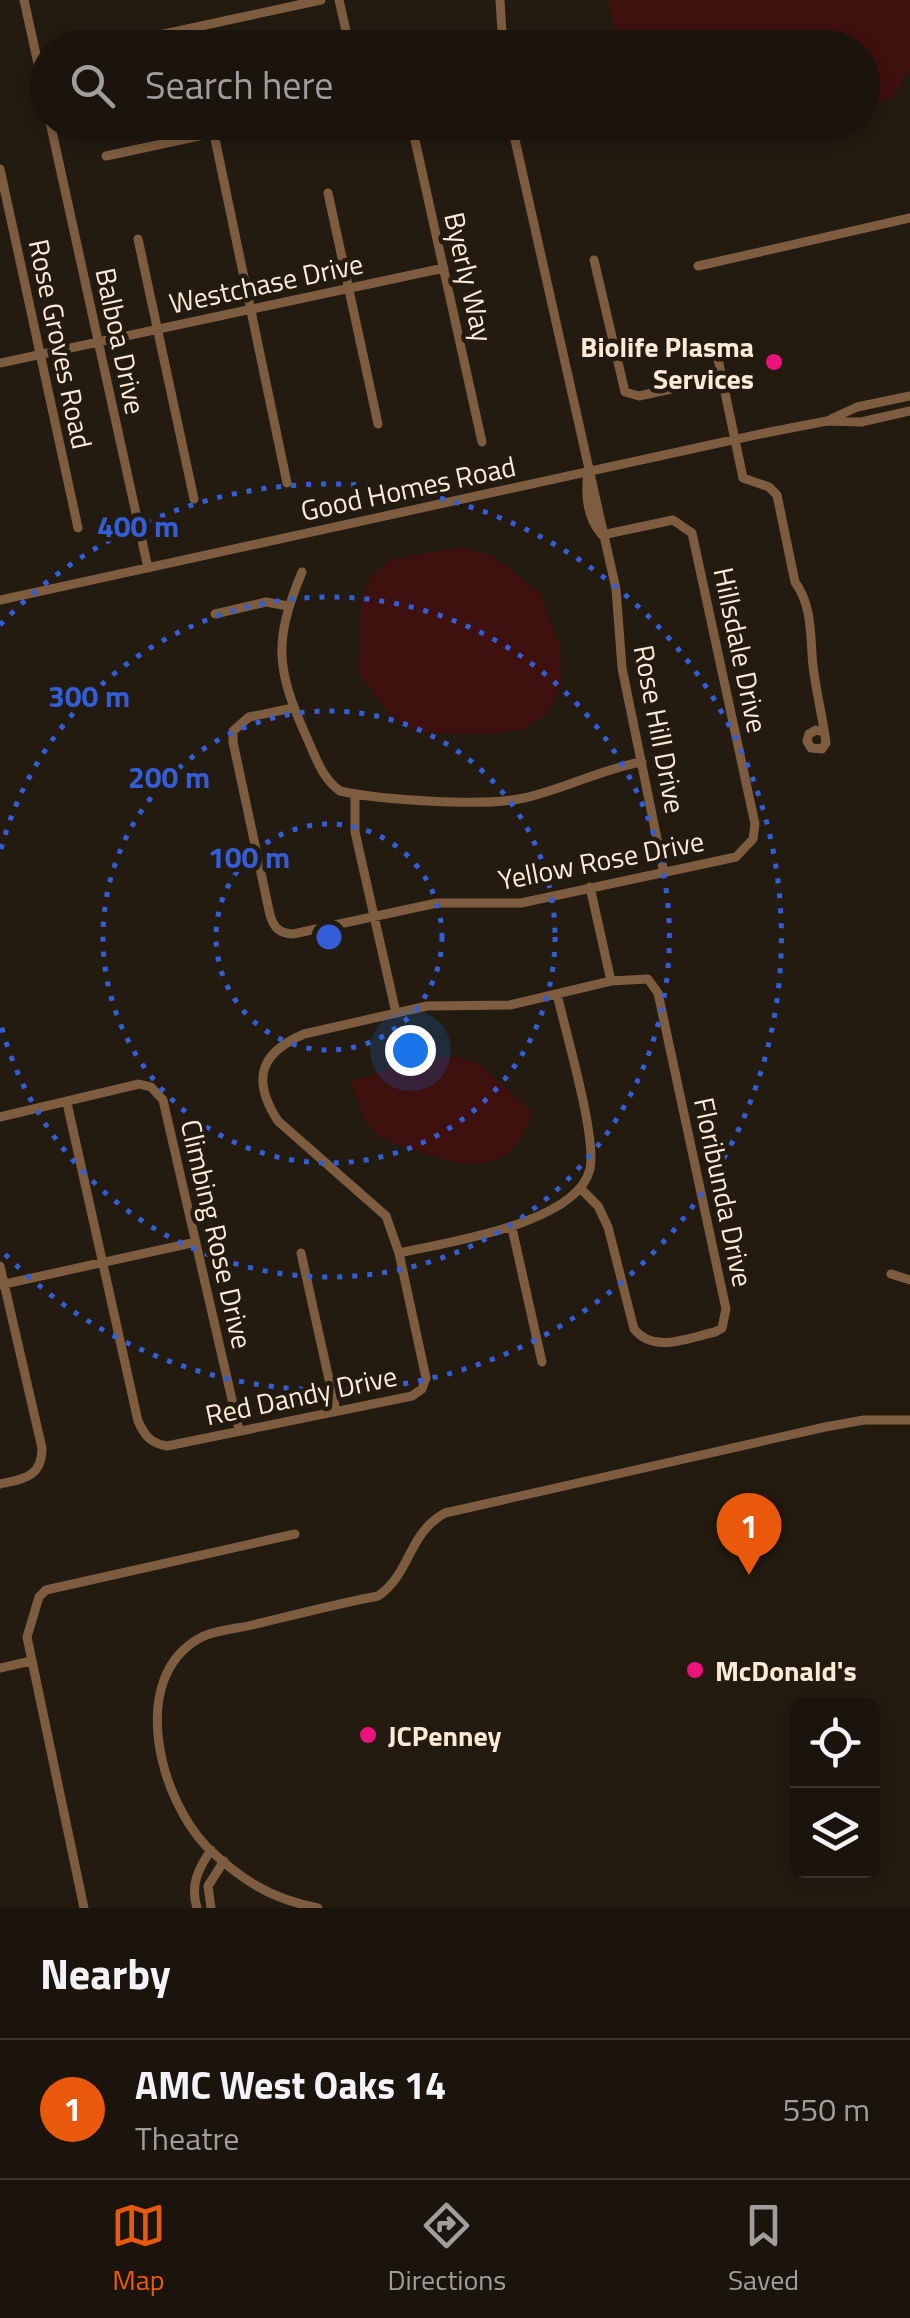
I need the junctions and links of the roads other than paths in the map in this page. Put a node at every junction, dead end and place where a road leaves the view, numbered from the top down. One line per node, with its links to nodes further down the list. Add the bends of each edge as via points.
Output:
1 (24, 0): 5 (street)
2 (321, 0): 6 (street)
3 (339, 0): 7 (street)
4 (500, 0): 8 (street)
5 (33, 30)
6 (182, 30)
7 (346, 30)
8 (502, 30)
9 (54, 140): 25 (street, Balboa Drive)
10 (185, 140): 14 (street)
11 (215, 140): 23 (street)
12 (415, 140): 21 (street, Byerly Way)
13 (515, 140): 36 (street, Rose Hill Drive)
14 (106, 156)
15 (0, 169): 26 (street, Rose Groves Road)
16 (328, 193): 22 (street)
17 (910, 218): 20 (street)
18 (138, 239): 24 (street)
19 (594, 260): 29 (street, via 625,392 638,396)
20 (698, 266)
21 (444, 268): 22 (street, Westchase Drive); 35 (street, Byerly Way)
22 (348, 288): 23 (street, Westchase Drive); 33 (street)
23 (250, 309): 24 (street, Westchase Drive); 37 (street)
24 (156, 330): 25 (street, Westchase Drive); 38 (street)
25 (98, 342): 26 (street, Westchase Drive); 41 (street, Balboa Drive)
26 (40, 354): 28 (street, Westchase Drive); 39 (street, Rose Groves Road)
27 (718, 359): 29 (street)
28 (0, 363)
29 (722, 378): 34 (street)
30 (910, 396): 32 (street, Good Homes Road)
31 (910, 411): 32 (street, Good Homes Road, via 861,422)
32 (827, 421): 34 (street, Good Homes Road)
33 (378, 424)
34 (735, 441): 36 (street, Good Homes Road); 47 (street, via 742,478 777,495 813,635)
35 (482, 442)
36 (588, 472): 40 (street, Rose Hill Drive, via 593,525); 41 (street, Good Homes Road)
37 (287, 482)
38 (194, 500)
39 (78, 528)
40 (602, 536): 48 (street, Rose Hill Drive); 50 (street, Hillsdale Drive, via 673,520 692,532 755,824 747,848)
41 (148, 568): 43 (street, Good Homes Road)
42 (302, 572): 44 (street)
43 (0, 600)
44 (288, 606): 45 (street, via 266,602); 46 (street, via 280,657)
45 (215, 614)
46 (293, 708): 49 (street, via 330,784); 53 (street, Yellow Rose Drive, via 249,717 233,731 274,926 293,934)
47 (823, 732)
48 (642, 762): 49 (street, via 489,803); 51 (street, Rose Hill Drive)
49 (355, 794): 53 (street)
50 (728, 859): 51 (street, Yellow Rose Drive)
51 (664, 873): 52 (street, Yellow Rose Drive)
52 (590, 888): 53 (street, Yellow Rose Drive, via 521,903 437,904); 54 (street)
53 (374, 917): 56 (street)
54 (611, 981): 55 (street, Red Dandy Drive); 59 (street, Floribunda Drive, via 648,979 658,992 726,1309 722,1328 660,1344 642,1339 608,1227)
55 (557, 994): 56 (street, Red Dandy Drive); 59 (street, via 589,1134 590,1171)
56 (396, 1013): 63 (street, Red Dandy Drive, via 287,1042 264,1064 262,1082 278,1121 386,1216)
57 (67, 1103): 58 (street, Climbing Rose Drive); 61 (street, Climbing Rose Drive, via 139,1084 151,1087 163,1100); 64 (street, Red Dandy Drive)
58 (0, 1117)
59 (581, 1189): 60 (street)
60 (512, 1228): 63 (street); 69 (street)
61 (196, 1242): 64 (street); 72 (street, Climbing Rose Drive)
62 (301, 1253): 70 (street)
63 (400, 1254): 70 (street, Red Dandy Drive, via 425,1366 422,1388 412,1396)
64 (102, 1262): 68 (street); 72 (street, Red Dandy Drive, via 144,1434 167,1446)
65 (0, 1266): 68 (street)
66 (892, 1274): 67 (street)
67 (910, 1280)
68 (2, 1285): 73 (street, via 42,1463 25,1479)
69 (542, 1362)
70 (336, 1411): 72 (street, Red Dandy Drive)
71 (910, 1420): 77 (street, via 825,1427 444,1512 418,1534 394,1585 378,1596 201,1637 168,1671 157,1725 167,1780)
72 (239, 1430)
73 (0, 1484)
74 (295, 1534): 75 (street, via 46,1590 28,1626)
75 (31, 1661): 76 (street); 79 (street)
76 (0, 1668)
77 (212, 1850): 78 (street); 80 (street, via 196,1876)
78 (224, 1861): 81 (street, via 208,1886); 82 (street, via 264,1893)
79 (84, 1908)
80 (197, 1908)
81 (211, 1908)
82 (318, 1908)

